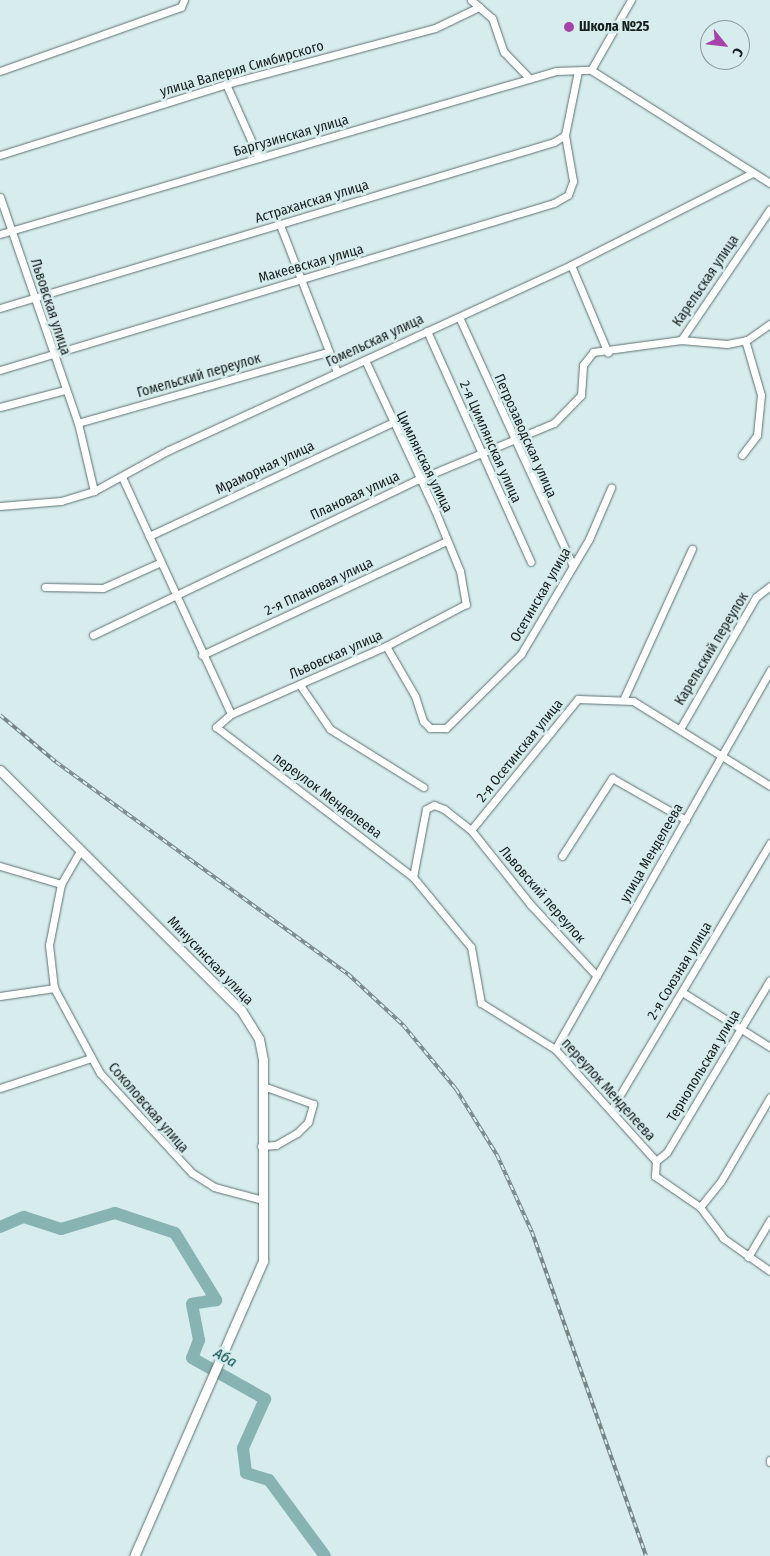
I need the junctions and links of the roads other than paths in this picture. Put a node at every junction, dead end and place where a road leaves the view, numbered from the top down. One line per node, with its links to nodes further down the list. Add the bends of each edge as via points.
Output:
1 (184, 0): 7 (street, via 181,7)
2 (471, 0): 4 (street)
3 (631, 0): 6 (street)
4 (480, 7): 8 (street, via 492,18 512,64); 9 (street, улица Валерия Симбирского, via 435,28)
5 (578, 70): 6 (street, Баргузинская улица); 8 (street, Баргузинская улица); 10 (street)
6 (591, 70): 13 (street)
7 (0, 71)
8 (527, 76): 12 (street, Баргузинская улица)
9 (226, 84): 11 (street, улица Валерия Симбирского); 12 (street)
10 (565, 135): 17 (street, Астраханская улица, via 484,165); 21 (street, Макеевская улица, via 573,181 562,200)
11 (0, 155)
12 (260, 158): 18 (street, Баргузинская улица)
13 (752, 173): 14 (street); 20 (street, Гомельская улица)
14 (770, 184)
15 (0, 197): 18 (street, Львовская улица)
16 (770, 208): 27 (street, Карельская улица)
17 (280, 225): 21 (street); 22 (street, Астраханская улица)
18 (12, 230): 19 (street, Баргузинская улица); 22 (street, Львовская улица)
19 (0, 234)
20 (571, 265): 24 (street, Гомельская улица); 30 (street)
21 (301, 279): 29 (street); 31 (street, Макеевская улица)
22 (33, 298): 23 (street, Астраханская улица); 31 (street, Львовская улица)
23 (0, 308)
24 (458, 317): 26 (street, Гомельская улица); 39 (street, Петрозаводская улица)
25 (770, 324): 28 (street, Карельская улица)
26 (427, 331): 32 (street, Гомельская улица); 40 (street, 2-я Цимлянская улица)
27 (681, 340): 28 (street, Карельская улица, via 727,344); 30 (street)
28 (745, 340): 41 (street, via 760,395 757,435)
29 (327, 352): 34 (street); 37 (street, Гомельский переулок)
30 (608, 352): 39 (street, Плановая улица, via 593,352 583,365 581,395 554,423)
31 (52, 353): 33 (street, Макеевская улица); 35 (street, Львовская улица)
32 (365, 360): 34 (street, Гомельская улица); 38 (street, Цимлянская улица)
33 (0, 370)
34 (337, 372): 42 (street, Гомельская улица)
35 (65, 390): 36 (street); 37 (street, Львовская улица)
36 (0, 407)
37 (78, 423): 45 (street, Львовская улица)
38 (391, 423): 43 (street, Цимлянская улица); 47 (street, Мраморная улица)
39 (513, 438): 40 (street, Плановая улица); 52 (street, Петрозаводская улица)
40 (481, 453): 43 (street, Плановая улица); 50 (street, 2-я Цимлянская улица)
41 (742, 455)
42 (122, 477): 45 (street, Гомельская улица); 47 (street)
43 (418, 480): 48 (street, Цимлянская улица, via 434,508); 55 (street, Плановая улица)
44 (610, 488): 52 (street, Осетинская улица, via 603,510)
45 (94, 491): 46 (street, Гомельская улица, via 61,502)
46 (0, 506)
47 (149, 536): 51 (street)
48 (446, 541): 56 (street, Цимлянская улица, via 460,571); 59 (street, 2-я Плановая улица)
49 (692, 549): 62 (street)
50 (531, 562)
51 (159, 563): 54 (street, via 102,588); 55 (street)
52 (572, 564): 58 (street, Осетинская улица, via 522,654 446,728 430,728 423,721 416,696)
53 (770, 586): 65 (street, Карельский переулок, via 756,597)
54 (45, 587)
55 (174, 594): 57 (street, Плановая улица); 59 (street)
56 (466, 604): 58 (street, Львовская улица)
57 (93, 635)
58 (386, 646): 61 (street, Львовская улица)
59 (202, 655): 63 (street)
60 (770, 670): 66 (street, улица Менделеева)
61 (300, 685): 63 (street, Львовская улица); 69 (street, via 330,729)
62 (624, 698): 65 (street); 71 (street, 2-я Осетинская улица, via 578,699)
63 (231, 714): 64 (street, Львовская улица)
64 (216, 727): 77 (street, переулок Менделеева)
65 (680, 729): 66 (street)
66 (723, 756): 68 (street); 70 (street, улица Менделеева)
67 (0, 770): 73 (main road, Минусинская улица)
68 (770, 786)
69 (423, 787)
70 (686, 820): 74 (street, via 621,780 606,782); 79 (street, улица Менделеева)
71 (471, 830): 77 (street, Львовский переулок, via 444,809 434,805 426,809); 79 (street, Львовский переулок, via 530,904)
72 (770, 843): 75 (street, 2-я Союзная улица)
73 (81, 850): 78 (street, Соколовская улица); 88 (main road, Минусинская улица, via 246,1017 259,1039)
74 (562, 856)
75 (767, 856): 82 (street, 2-я Союзная улица)
76 (0, 866): 78 (street)
77 (413, 877): 86 (street, переулок Менделеева, via 471,947 481,1003)
78 (61, 884): 81 (street, Соколовская улица, via 49,945)
79 (597, 976): 86 (street, улица Менделеева)
80 (770, 980): 84 (street, Тернопольская улица)
81 (54, 988): 83 (street); 87 (street, Соколовская улица)
82 (682, 992): 84 (street); 91 (street, 2-я Союзная улица)
83 (0, 996)
84 (739, 1031): 85 (street); 93 (street, Тернопольская улица, via 667,1152)
85 (770, 1047)
86 (555, 1048): 91 (street, переулок Менделеева)
87 (91, 1058): 89 (street); 94 (street, Соколовская улица, via 106,1082 186,1169 214,1187)
88 (263, 1086): 92 (main road, Минусинская улица); 92 (street, via 313,1104 308,1122 297,1133 276,1145)
89 (0, 1088)
90 (770, 1097): 95 (street, via 723,1177)
91 (611, 1110): 93 (street, переулок Менделеева)
92 (261, 1146): 94 (main road, Минусинская улица)
93 (656, 1162): 95 (street, переулок Менделеева, via 655,1176)
94 (263, 1200): 99 (main road, Минусинская улица, via 264,1261)
95 (700, 1207): 97 (street, переулок Менделеева, via 724,1238)
96 (770, 1220): 97 (street)
97 (748, 1257): 98 (street, переулок Менделеева)
98 (770, 1271)
99 (134, 1556)

